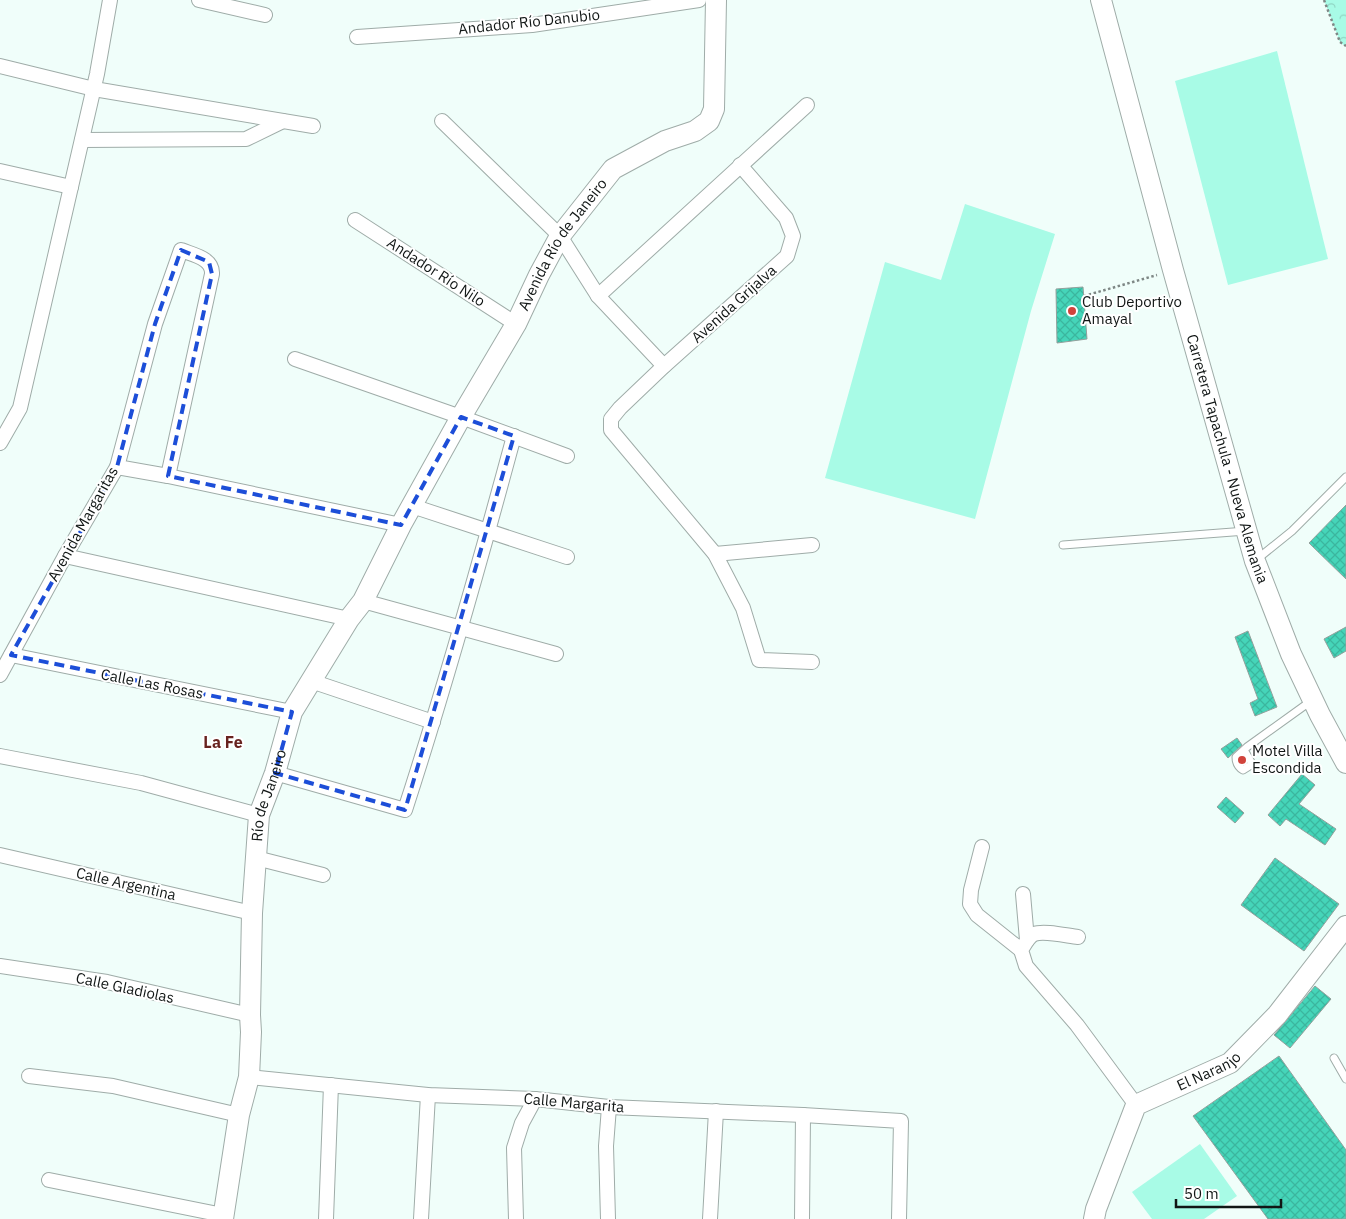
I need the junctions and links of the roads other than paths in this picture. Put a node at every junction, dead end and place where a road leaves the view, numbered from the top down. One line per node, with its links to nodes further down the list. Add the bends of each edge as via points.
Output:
1 (110, 0): 9 (street)
2 (200, 0): 6 (street)
3 (699, 0): 7 (street, Andador Río Danubio, via 532,25)
4 (716, 0): 19 (street, Avenida Río de Janeiro, via 714,109 708,121 695,131 665,141 613,169)
5 (1101, 0): 34 (street, Carretera Tapachula - Nueva Alemania)
6 (265, 14)
7 (357, 38)
8 (0, 66): 9 (street)
9 (94, 89): 11 (street); 14 (street)
10 (807, 105): 15 (street)
11 (283, 121): 13 (street); 14 (street, via 246,139)
12 (442, 121): 19 (street)
13 (313, 126)
14 (82, 140): 17 (street)
15 (740, 165): 20 (street); 23 (street, Avenida Grijalva, via 786,218 793,236 787,256)
16 (0, 171): 17 (street)
17 (71, 186): 26 (street, via 20,408)
18 (355, 220): 21 (street, Andador Río Nilo)
19 (560, 236): 20 (street); 21 (street, Avenida Río de Janeiro)
20 (598, 296): 23 (street)
21 (516, 324): 24 (street, Avenida Río de Janeiro)
22 (295, 359): 24 (street)
23 (664, 366): 37 (street, Avenida Grijalva, via 620,408 612,419 611,430)
24 (461, 417): 25 (street); 31 (street, Río de Janeiro)
25 (514, 436): 27 (street); 33 (street)
26 (0, 442)
27 (567, 456)
28 (117, 468): 29 (street); 29 (street, Avenida Margaritas, via 155,324 181,250 209,262 212,274); 38 (street, Avenida Margaritas)
29 (168, 476): 32 (street)
30 (1346, 477): 40 (lane, via 1292,531)
31 (412, 506): 32 (street, Río de Janeiro); 33 (street)
32 (401, 526): 41 (street, Río de Janeiro)
33 (489, 531): 39 (street); 43 (street)
34 (1246, 531): 36 (lane); 40 (street, Carretera Tapachula - Nueva Alemania)
35 (812, 545): 37 (street)
36 (1063, 545)
37 (715, 554): 46 (street, via 744,608 759,660)
38 (65, 556): 42 (street); 45 (street, Avenida Margaritas)
39 (567, 557)
40 (1255, 561): 49 (street, Carretera Tapachula - Nueva Alemania, via 1291,654)
41 (364, 601): 42 (street, Río de Janeiro); 43 (street)
42 (349, 619): 48 (street, Río de Janeiro)
43 (460, 628): 44 (street); 51 (street)
44 (556, 654)
45 (11, 656): 47 (street, Avenida Margaritas); 50 (street, Calle Las Rosas)
46 (812, 662)
47 (0, 675)
48 (311, 681): 50 (street, Río de Janeiro); 51 (street)
49 (1313, 700): 52 (lane); 53 (street, Carretera Tapachula - Nueva Alemania)
50 (292, 712): 55 (street, Río de Janeiro)
51 (433, 722): 55 (street, via 404,810)
52 (1244, 750)
53 (1343, 750)
54 (0, 756): 56 (street, via 141,783)
55 (275, 773): 56 (street, Río de Janeiro)
56 (259, 815): 59 (street, Río de Janeiro)
57 (982, 847): 65 (street, via 970,904 977,915)
58 (0, 855): 62 (street, Calle Argentina)
59 (256, 858): 60 (street); 62 (street, Río de Janeiro)
60 (323, 875)
61 (1023, 894): 65 (street)
62 (252, 913): 67 (street, Río de Janeiro)
63 (1346, 926): 75 (street, El Naranjo, via 1277,1015 1230,1063)
64 (1078, 937): 65 (street, via 1035,934)
65 (1024, 945): 75 (street, via 1026,966 1077,1025)
66 (0, 966): 67 (street, Calle Gladiolas, via 107,982)
67 (250, 1015): 70 (street, Río de Janeiro)
68 (1334, 1058): 71 (lane)
69 (29, 1076): 79 (street, via 113,1086)
70 (248, 1076): 72 (street, Calle Margarita); 79 (street, Río de Janeiro)
71 (1346, 1079)
72 (331, 1085): 73 (street, Calle Margarita); 82 (street)
73 (428, 1095): 74 (street, Calle Margarita); 83 (street)
74 (535, 1100): 76 (street, Calle Margarita); 84 (street, via 522,1123 514,1148)
75 (1136, 1105): 89 (street)
76 (609, 1107): 77 (street, Calle Margarita); 85 (street, via 606,1146)
77 (716, 1111): 78 (street, Calle Margarita); 86 (street)
78 (804, 1115): 87 (street); 88 (street, Calle Margarita, via 901,1121)
79 (239, 1116): 81 (street, Río de Janeiro)
80 (49, 1180): 81 (street)
81 (223, 1217)
82 (326, 1219)
83 (421, 1219)
84 (516, 1219)
85 (608, 1219)
86 (710, 1219)
87 (802, 1219)
88 (899, 1219)
89 (1094, 1219)

